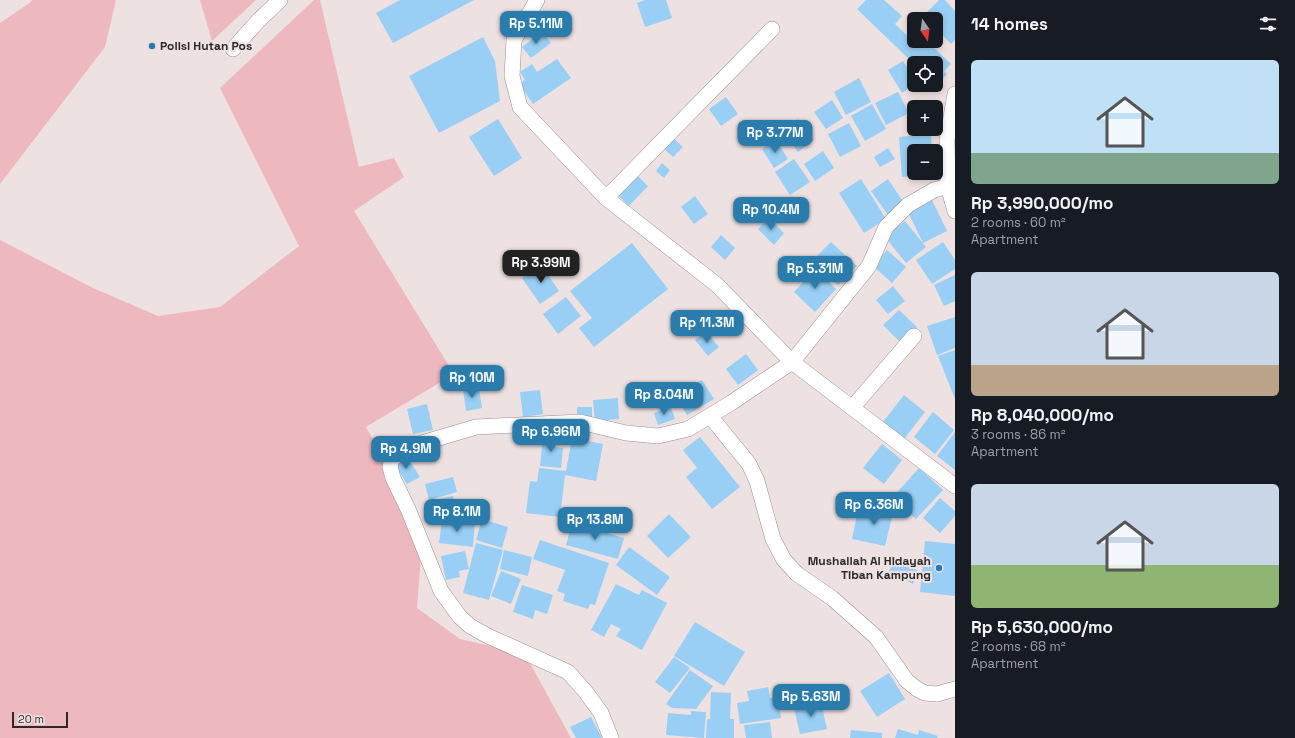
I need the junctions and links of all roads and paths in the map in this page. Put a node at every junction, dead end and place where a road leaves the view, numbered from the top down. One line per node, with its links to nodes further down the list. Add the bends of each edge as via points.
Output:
1 (280, 0): 4 (street)
2 (537, 0): 7 (street, via 514,40 512,76 520,107)
3 (772, 28): 7 (street)
4 (233, 49)
5 (955, 94): 6 (street, via 947,140)
6 (948, 186): 8 (street); 10 (street, via 934,190 908,205 886,227 869,266)
7 (606, 198): 10 (street, via 717,285)
8 (955, 211)
9 (914, 336): 11 (street)
10 (792, 362): 11 (street); 12 (street)
11 (852, 408): 13 (street)
12 (710, 416): 14 (street, via 749,464 757,481 773,539 784,560 797,574 832,598 876,637 907,681 917,689 937,694); 15 (street, via 688,429 658,436 626,433 580,422 476,427 422,443 397,454 392,459 390,467 393,478 441,591 460,617 488,636 568,672 601,713)
13 (955, 486)
14 (955, 689)
15 (611, 738)

